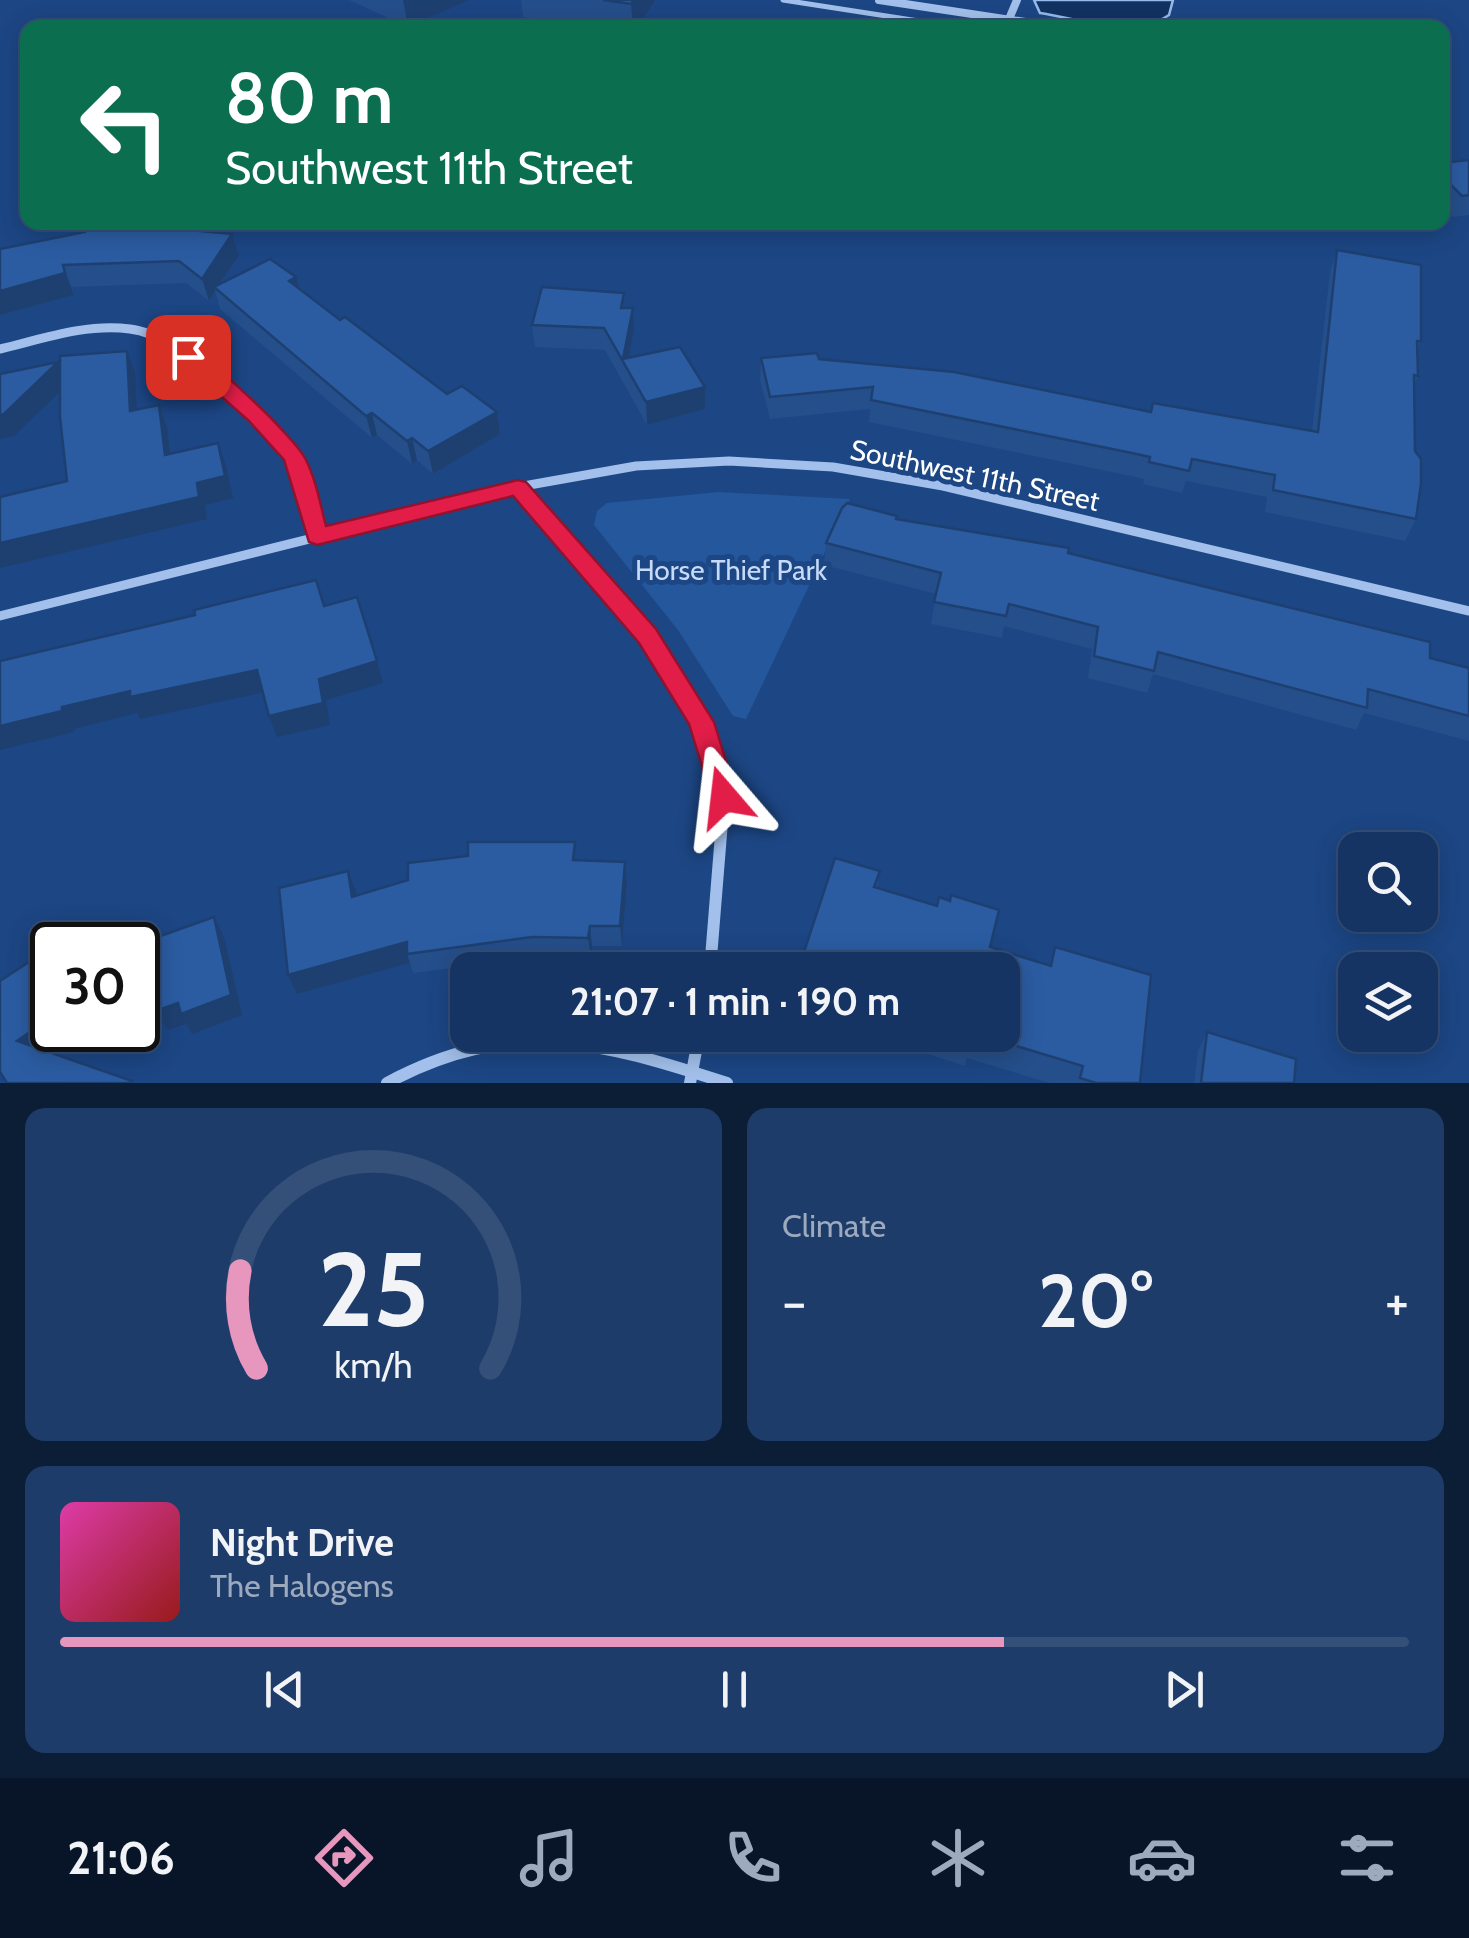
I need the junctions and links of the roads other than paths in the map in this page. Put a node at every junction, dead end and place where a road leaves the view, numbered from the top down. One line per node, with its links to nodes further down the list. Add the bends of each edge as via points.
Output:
1 (783, 0): 5 (lane)
2 (879, 0): 4 (street)
3 (1018, 0): 4 (street)
4 (1010, 19): 6 (street)
5 (912, 20)
6 (1016, 20)
7 (0, 349): 9 (street, via 96,328 162,337 278,437 305,482)
8 (518, 487): 9 (street, Southwest 11th Street); 10 (street, Southwest 11th Street, via 678,463 869,472); 12 (street, via 648,636 701,722 724,797)
9 (317, 536): 11 (street, Southwest 11th Street)
10 (1469, 611)
11 (0, 616)
12 (711, 952)
13 (697, 1052): 14 (street)
14 (692, 1078): 15 (street, via 571,1041 498,1046 416,1065); 16 (street)
15 (387, 1083)
16 (727, 1083)

